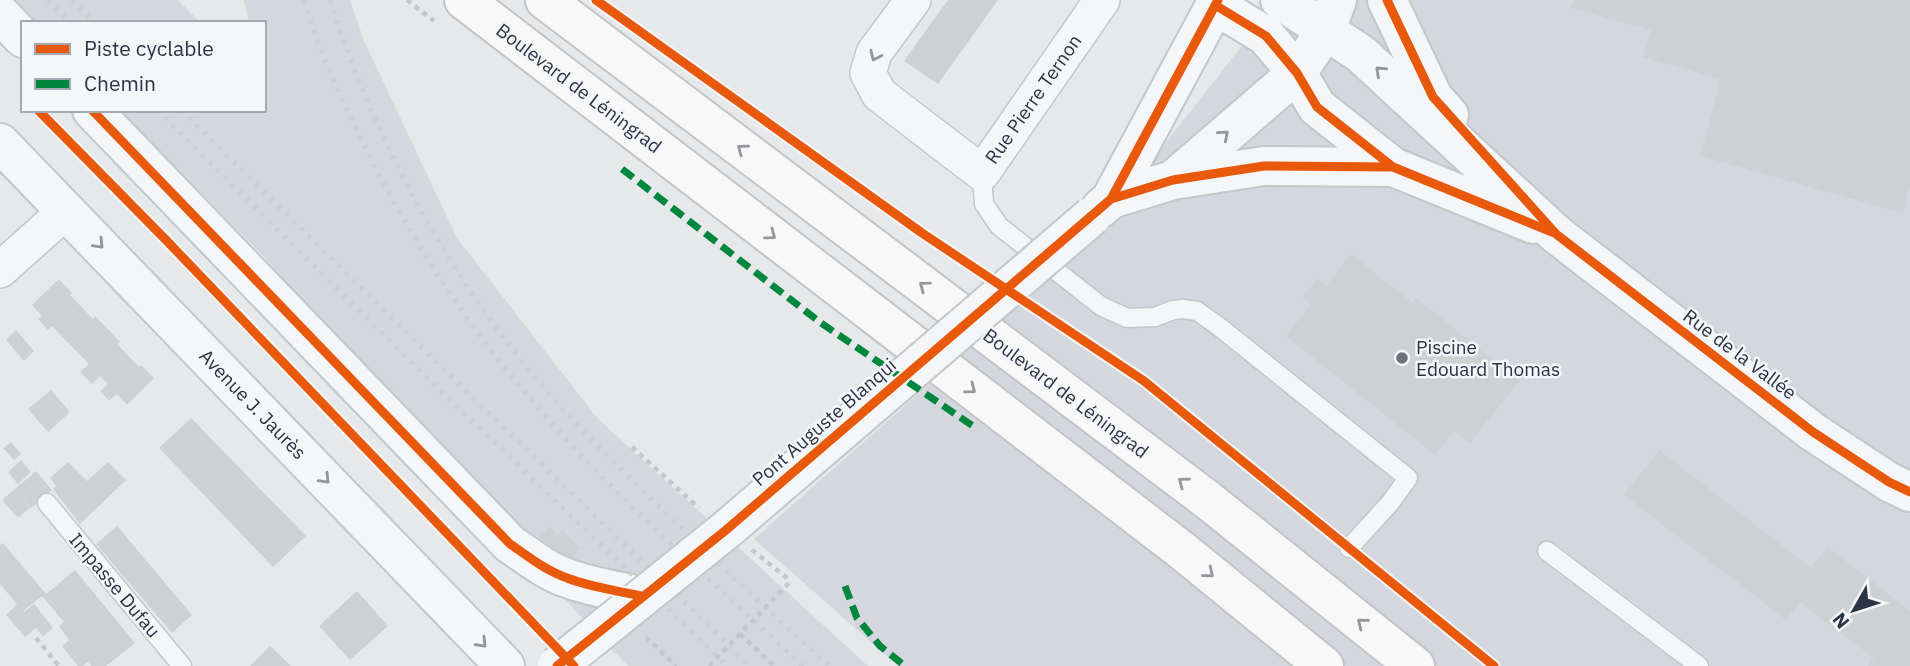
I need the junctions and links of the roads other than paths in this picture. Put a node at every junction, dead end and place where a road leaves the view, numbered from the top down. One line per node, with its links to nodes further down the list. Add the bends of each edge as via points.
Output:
1 (464, 0): 29 (main road, Boulevard de Léningrad, one-way to 29, via 1180,549)
2 (545, 0): 30 (main road, Boulevard de Léningrad, one-way to 2, via 1209,501)
3 (913, 0): 15 (street, Rue Pierre Ternon, one-way to 15, via 874,53 868,73 879,94)
4 (1102, 0): 15 (street, Rue Pierre Ternon)
5 (1280, 0): 9 (street)
6 (1387, 0): 19 (street, via 1433,97)
7 (1217, 2): 11 (street, via 1266,36); 17 (street, Pont Auguste Blanqui)
8 (0, 14): 10 (street)
9 (1332, 15): 11 (street, Pont Auguste Blanqui); 19 (street, one-way to 9, via 1362,54)
10 (21, 36)
11 (1297, 73): 14 (street, via 1317,107); 16 (street, Pont Auguste Blanqui, one-way to 11)
12 (94, 112): 25 (street, via 510,544 564,578)
13 (0, 143): 18 (street, Avenue J. Jaurès)
14 (1393, 167): 16 (street, via 1264,166); 19 (street)
15 (982, 173): 23 (lane, via 984,204 999,226 1101,306 1127,318 1197,311 1408,478)
16 (1173, 180): 17 (street, Pont Auguste Blanqui)
17 (1101, 208): 25 (street, Pont Auguste Blanqui, bridge, via 726,530)
18 (66, 211): 20 (street); 27 (street, Avenue J. Jaurès, one-way to 27)
19 (1556, 233): 21 (street, Rue de la Vallée, via 1812,432)
20 (0, 270)
21 (1910, 492)
22 (47, 503): 26 (lane, Impasse Dufau)
23 (1349, 548)
24 (1547, 551): 31 (lane)
25 (642, 596): 28 (street, Pont Auguste Blanqui, bridge)
26 (183, 666)
27 (505, 666)
28 (557, 666)
29 (1324, 666)
30 (1415, 666)
31 (1699, 666)

